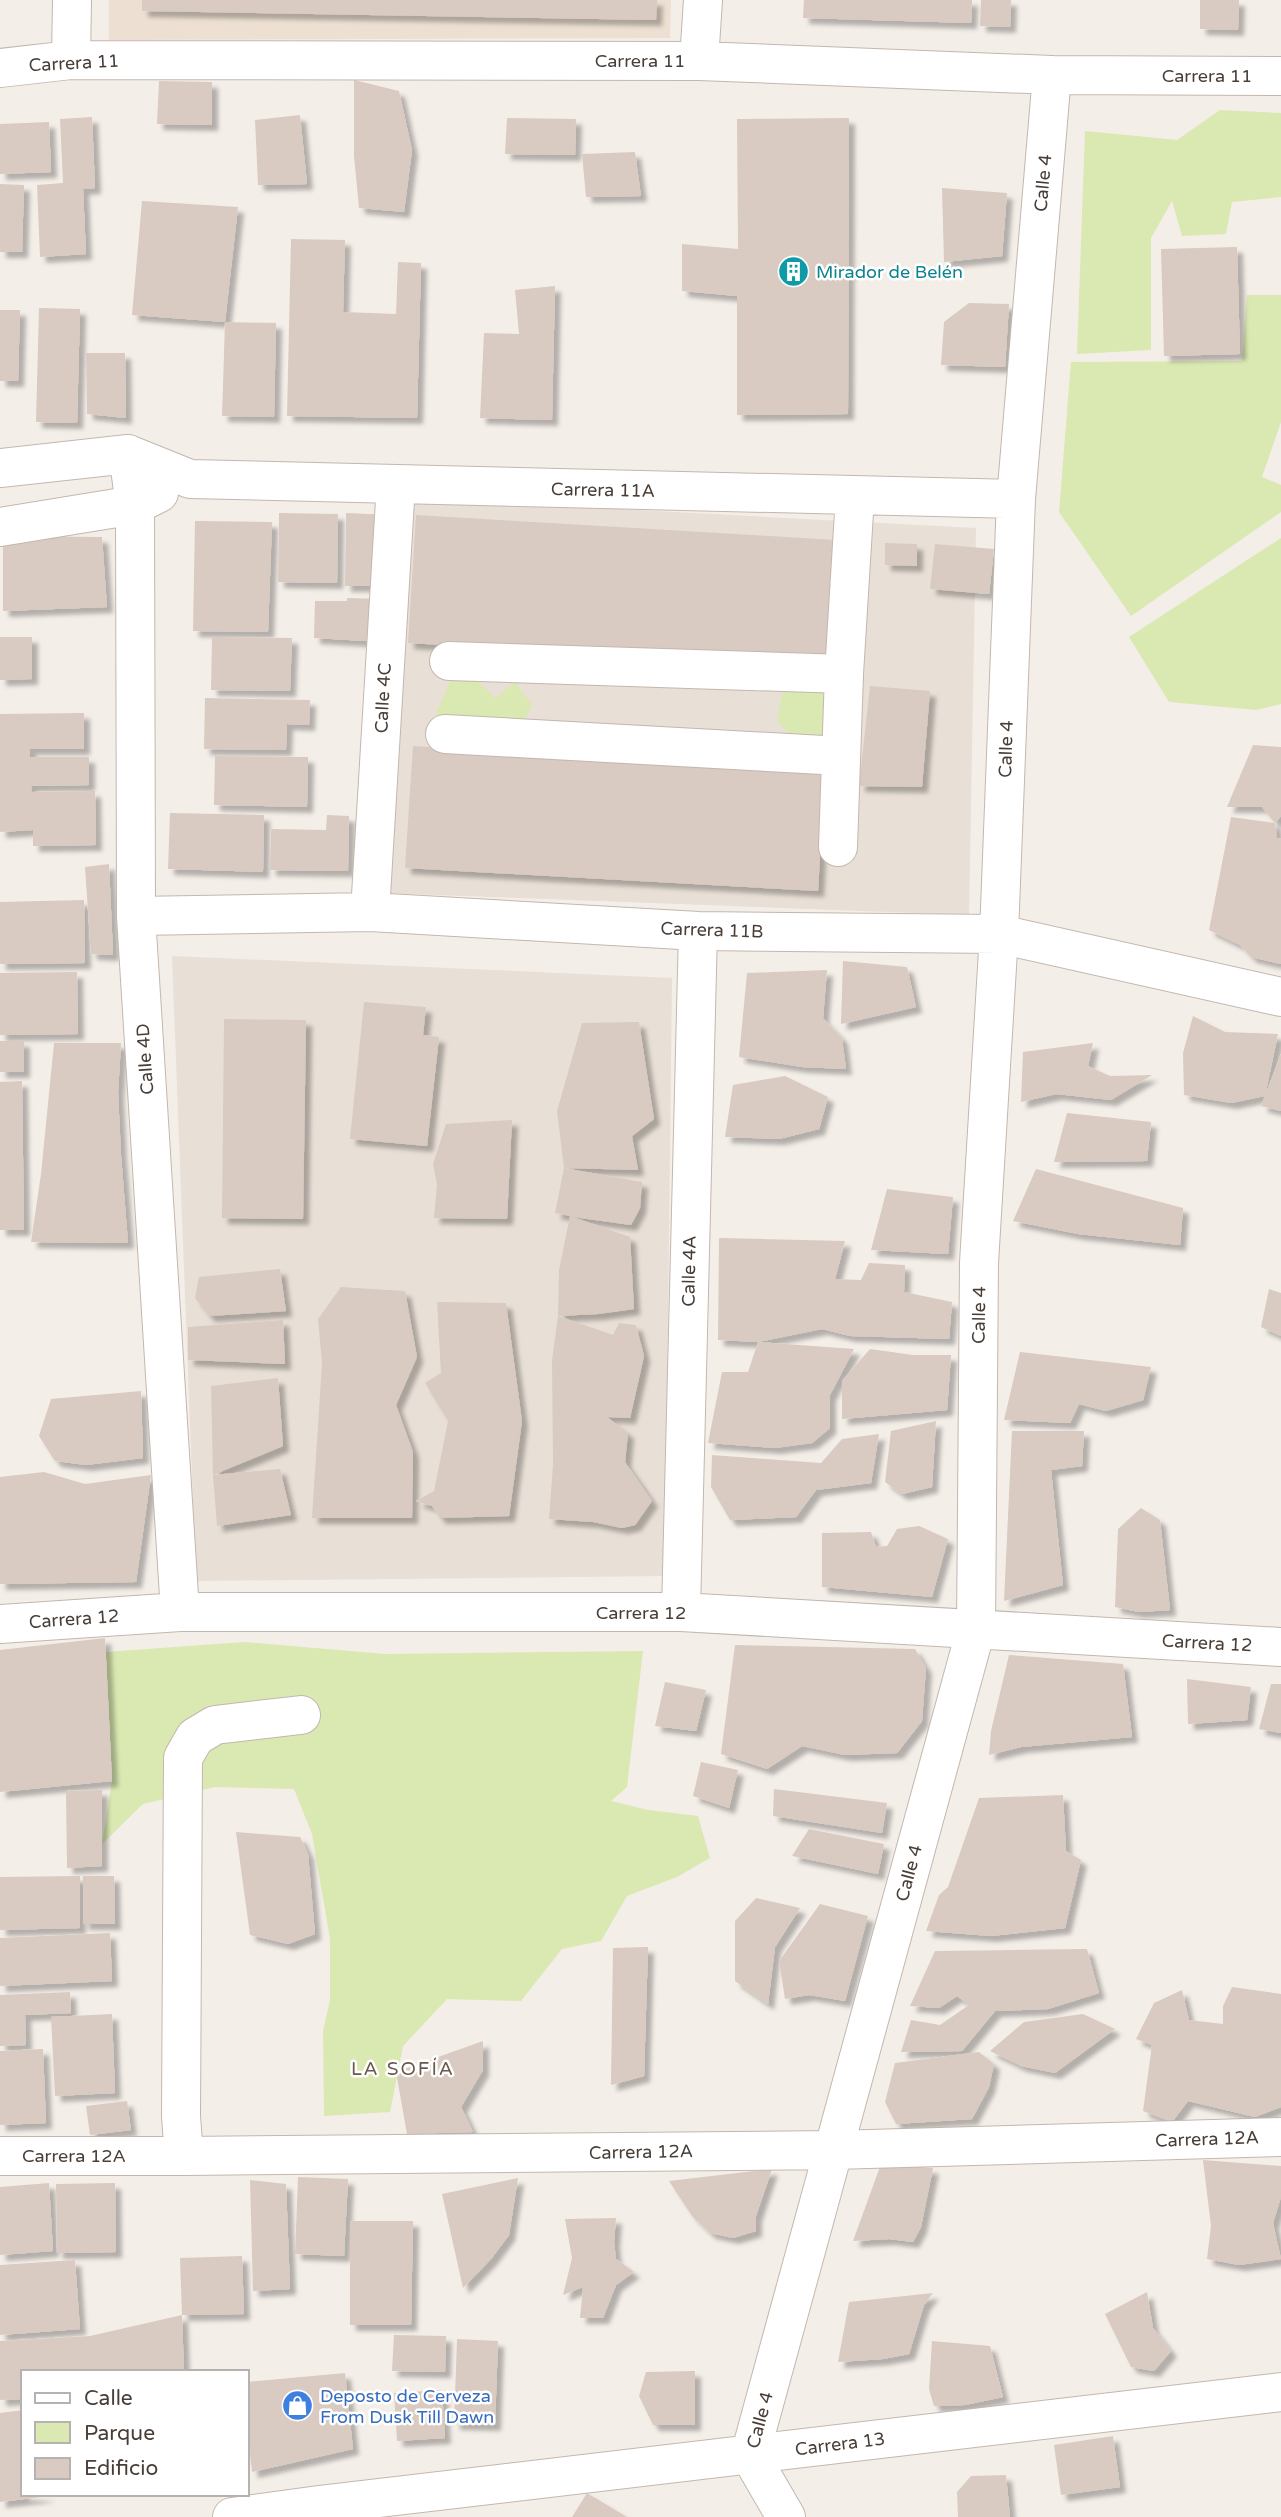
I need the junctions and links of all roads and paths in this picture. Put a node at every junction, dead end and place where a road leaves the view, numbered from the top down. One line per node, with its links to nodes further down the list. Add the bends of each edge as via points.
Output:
1 (72, 0): 3 (street)
2 (703, 0): 4 (street)
3 (71, 60): 4 (street, Carrera 11); 5 (street, Carrera 11)
4 (699, 61): 6 (street, Carrera 11)
5 (0, 68)
6 (1052, 75): 7 (street, Carrera 11); 13 (street, Calle 4)
7 (1281, 76)
8 (128, 454): 9 (street, Carrera 11A); 10 (street, Carrera 11A); 14 (street, Calle 4D)
9 (0, 468)
10 (190, 479): 11 (street, Carrera 11A); 14 (street, Carrera 11A)
11 (396, 484): 12 (street, Carrera 11A); 21 (street, Calle 4C)
12 (855, 496): 13 (street, Carrera 11A); 17 (street)
13 (1016, 499): 24 (street, Calle 4)
14 (135, 505): 15 (street, Carrera 11A); 22 (street, Calle 4D)
15 (0, 527)
16 (449, 661): 17 (street)
17 (844, 674): 19 (street)
18 (445, 734): 19 (street)
19 (841, 756): 20 (street)
20 (838, 848)
21 (370, 912): 22 (street, Carrera 11B); 23 (street, Carrera 11B)
22 (136, 916): 26 (street, Calle 4D)
23 (698, 931): 24 (street, Carrera 11B); 27 (street, Calle 4A)
24 (999, 934): 25 (street, Carrera 11B); 29 (street, Calle 4, via 979,1263)
25 (1281, 997)
26 (180, 1612): 27 (street, Carrera 12); 28 (street, Carrera 12)
27 (681, 1612): 29 (street, Carrera 12)
28 (0, 1624)
29 (976, 1629): 30 (street, Carrera 12); 33 (street, Calle 4)
30 (1281, 1647)
31 (301, 1715): 35 (street, via 215,1725 195,1737 183,1758)
32 (1281, 2137): 33 (street, Carrera 12A)
33 (834, 2150): 35 (street, Carrera 12A); 37 (street, Calle 4)
34 (0, 2156): 35 (street, Carrera 12A)
35 (184, 2157)
36 (1281, 2392): 37 (street, Carrera 13)
37 (750, 2455): 38 (street, Carrera 13); 40 (street, Calle 4)
38 (320, 2511): 39 (street, Carrera 13)
39 (232, 2517)
40 (786, 2517)

